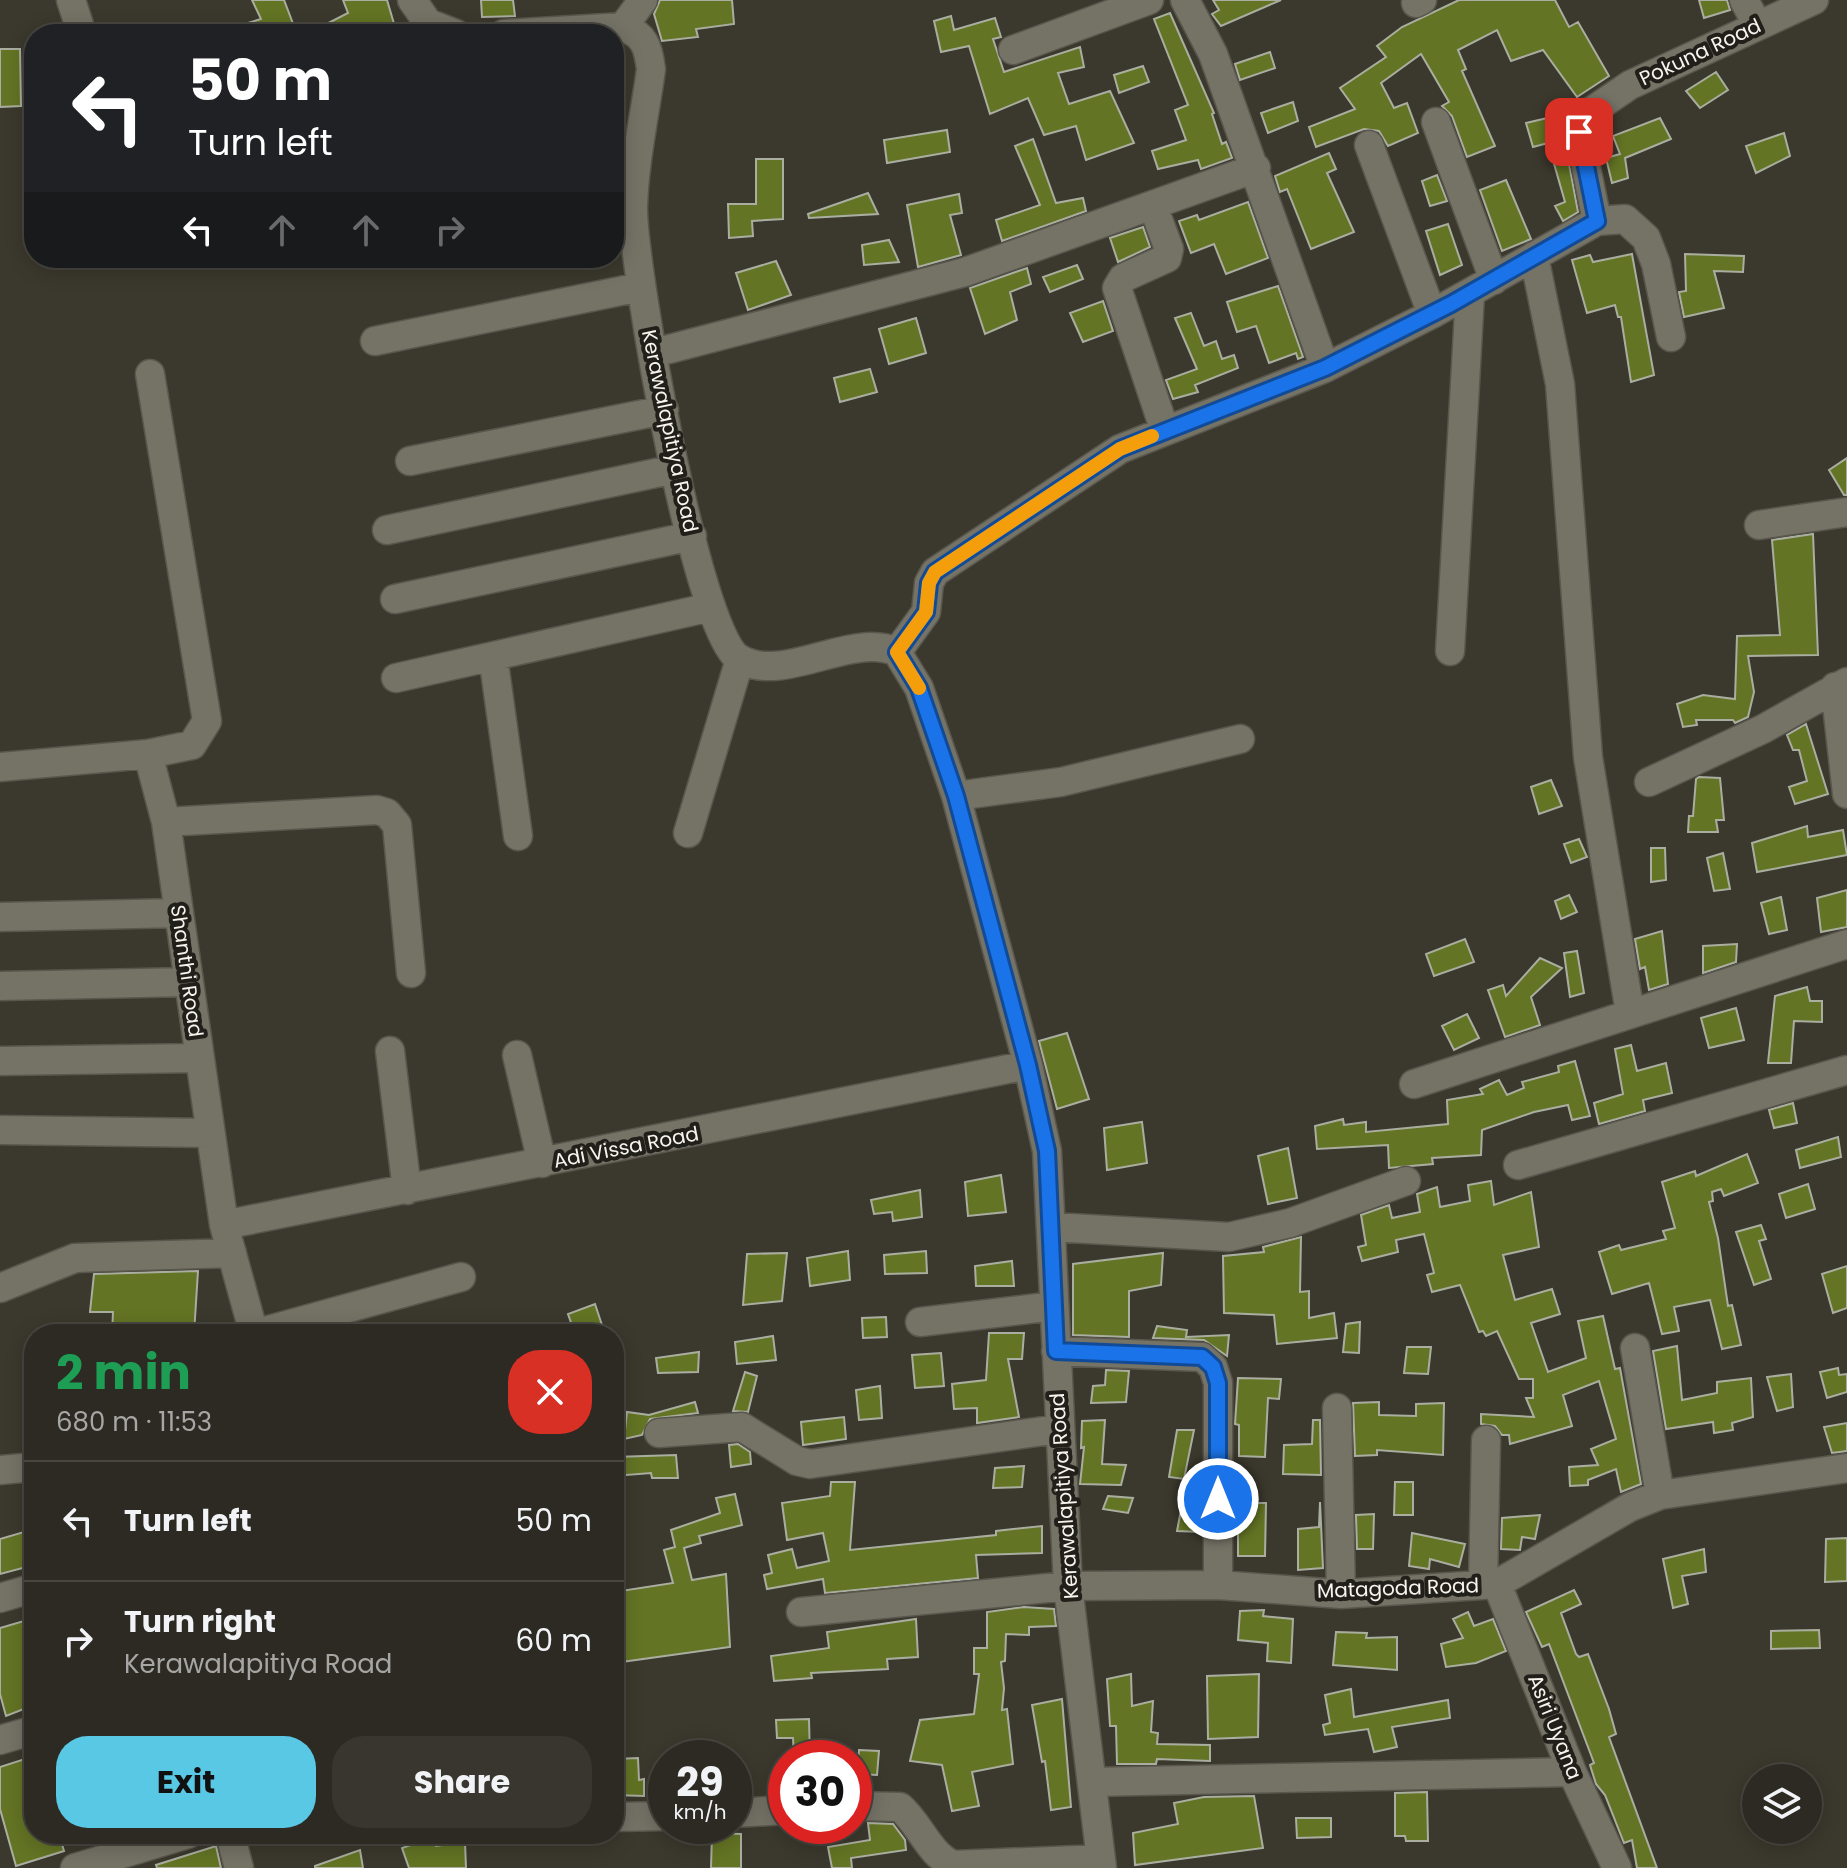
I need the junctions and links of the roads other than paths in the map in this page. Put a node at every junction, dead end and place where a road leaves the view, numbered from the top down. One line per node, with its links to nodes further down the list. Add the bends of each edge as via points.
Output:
1 (71, 0): 8 (street)
2 (412, 0): 9 (street)
3 (643, 0): 10 (street)
4 (1149, 0): 12 (street)
5 (1185, 0): 15 (street, via 1213,54)
6 (1814, 0): 7 (street, Pokuna Road)
7 (1750, 12): 18 (street, Pokuna Road, via 1583,117 1579,132)
8 (79, 24)
9 (431, 24)
10 (624, 26)
11 (624, 28): 17 (street, Kerawalapitiya Road, via 643,38 651,69)
12 (1013, 50)
13 (1436, 122): 21 (street)
14 (1369, 145): 22 (street)
15 (1256, 168): 16 (street); 26 (street)
16 (1153, 206): 25 (street, via 965,272); 29 (street, via 1169,249 1167,258 1123,278 1117,288)
17 (624, 208): 20 (street, Kerawalapitiya Road)
18 (1597, 221): 19 (street); 23 (street, via 1625,219 1646,238)
19 (1534, 256): 21 (street); 59 (street, via 1560,384 1588,757)
20 (640, 287): 24 (street); 25 (street, Kerawalapitiya Road)
21 (1482, 287): 22 (street); 38 (street)
22 (1432, 314): 26 (street)
23 (1671, 337)
24 (375, 341)
25 (654, 353): 28 (street, Kerawalapitiya Road)
26 (1325, 368): 29 (street)
27 (150, 374): 45 (street, via 207,721 192,745)
28 (664, 410): 30 (street); 31 (street, Kerawalapitiya Road)
29 (1165, 431): 39 (street, via 1120,449 935,572 926,612)
30 (410, 461)
31 (675, 469): 34 (street); 35 (street, Kerawalapitiya Road)
32 (1847, 512): 33 (street)
33 (1759, 525)
34 (387, 530)
35 (692, 536): 36 (street); 37 (street, Kerawalapitiya Road)
36 (395, 599)
37 (711, 607): 40 (street); 41 (street, Kerawalapitiya Road, via 728,647)
38 (1450, 651)
39 (897, 652): 41 (street, via 871,647 759,665); 49 (street, Kerawalapitiya Road, via 919,688)
40 (493, 656): 42 (street); 52 (street)
41 (740, 659): 51 (street)
42 (396, 678)
43 (1841, 684): 47 (street, via 1763,729); 48 (street)
44 (1240, 739): 49 (street, via 1061,782)
45 (148, 754): 46 (street); 50 (street, Shanthi Road)
46 (0, 767)
47 (1649, 782)
48 (1847, 794)
49 (956, 796): 64 (street, Kerawalapitiya Road)
50 (166, 822): 53 (street, Shanthi Road); 56 (street, via 387,813 397,825)
51 (688, 833)
52 (518, 836)
53 (178, 913): 54 (street); 57 (street, Shanthi Road)
54 (0, 917)
55 (1847, 944): 59 (street)
56 (411, 973)
57 (188, 982): 58 (street); 62 (street, Shanthi Road)
58 (0, 986)
59 (1630, 1013): 66 (street)
60 (390, 1051): 72 (street)
61 (517, 1055): 69 (street)
62 (199, 1058): 63 (street); 68 (street, Shanthi Road)
63 (0, 1061)
64 (1028, 1065): 69 (street, Adi Vissa Road); 74 (street, Kerawalapitiya Road, via 1047,1151)
65 (1847, 1070): 70 (street)
66 (1414, 1084)
67 (0, 1130): 68 (street)
68 (209, 1133): 73 (street, Shanthi Road)
69 (542, 1163): 72 (street, Adi Vissa Road)
70 (1518, 1165)
71 (1406, 1181): 74 (street, via 1290,1223 1229,1237)
72 (407, 1190): 73 (street, Adi Vissa Road)
73 (224, 1225): 75 (street, Shanthi Road)
74 (1052, 1227): 78 (street, Kerawalapitiya Road)
75 (232, 1253): 77 (street, via 75,1258); 80 (street, Shanthi Road)
76 (461, 1277): 81 (street)
77 (0, 1288)
78 (1054, 1306): 79 (street); 83 (street, Kerawalapitiya Road)
79 (920, 1322)
80 (251, 1324)
81 (290, 1324)
82 (1635, 1348): 91 (street)
83 (1056, 1351): 85 (street, Kerawalapitiya Road); 93 (street, via 1202,1357 1213,1367 1218,1383)
84 (1337, 1408): 96 (street)
85 (1058, 1429): 86 (street, via 810,1464 742,1427); 94 (street, Kerawalapitiya Road)
86 (659, 1433)
87 (1486, 1440): 92 (street)
88 (24, 1468): 90 (street)
89 (1847, 1468): 91 (street, Matagoda Road)
90 (0, 1470)
91 (1660, 1495): 92 (street, Matagoda Road)
92 (1490, 1584): 96 (street, Matagoda Road); 101 (street, Asiri Uyana)
93 (1218, 1585): 94 (street, Matagoda Road); 96 (street, Matagoda Road)
94 (1068, 1586): 98 (street, Matagoda Road); 102 (street, Kerawalapitiya Road)
95 (24, 1591): 97 (street)
96 (1341, 1594)
97 (0, 1598)
98 (801, 1612)
99 (24, 1733): 100 (street)
100 (0, 1740)
101 (1572, 1772): 102 (street); 111 (street, Asiri Uyana)
102 (1092, 1782): 108 (street, Kerawalapitiya Road)
103 (872, 1806): 108 (street, via 900,1807 938,1858 953,1865)
104 (648, 1816): 105 (street)
105 (624, 1817)
106 (155, 1844): 109 (street)
107 (233, 1844): 110 (street)
108 (1101, 1863)
109 (75, 1868)
110 (239, 1868)
111 (1617, 1868)

